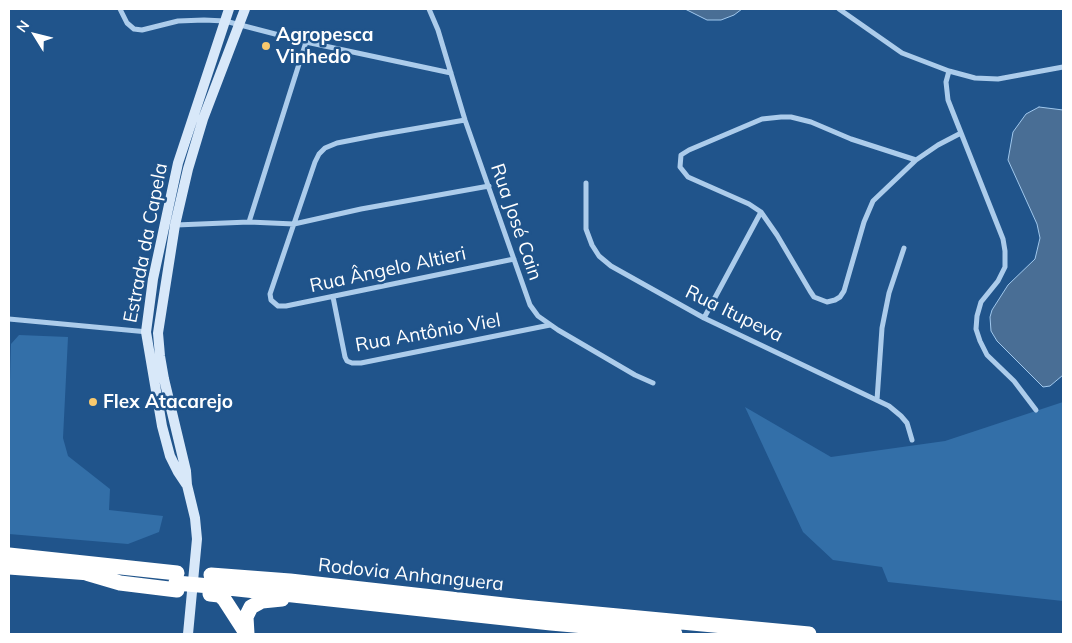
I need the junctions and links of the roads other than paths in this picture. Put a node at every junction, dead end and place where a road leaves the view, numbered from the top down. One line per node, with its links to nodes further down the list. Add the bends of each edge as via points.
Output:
1 (120, 9): 6 (street, via 127,23 142,30 178,21)
2 (229, 9): 6 (main road, Estrada da Capela)
3 (245, 9): 7 (main road, Estrada da Capela)
4 (429, 9): 11 (street, Rua José Cain)
5 (840, 9): 10 (street, via 902,53)
6 (224, 21): 7 (street); 20 (main road, Estrada da Capela, via 178,163)
7 (239, 26): 8 (street); 20 (main road, Estrada da Capela, via 203,119)
8 (306, 42): 11 (street); 18 (street)
9 (1063, 66): 10 (street, via 998,79 975,78)
10 (948, 71): 13 (street, via 948,100)
11 (451, 73): 12 (street, Rua José Cain)
12 (465, 120): 16 (street, Rua José Cain); 19 (street, via 337,143 325,148 315,162)
13 (962, 132): 14 (street); 31 (street, via 1003,239 1005,252 1005,267 981,302 976,329 988,355)
14 (916, 160): 17 (street, via 873,201 844,291 835,300 827,302 814,297); 17 (street, via 791,117 762,119 681,155 680,167 688,176)
15 (586, 183): 24 (street, Rua Itupeva, via 586,229 599,256 611,266)
16 (489, 186): 19 (street); 22 (street, Rua José Cain)
17 (761, 212): 24 (street)
18 (249, 222): 19 (street); 20 (street)
19 (294, 224): 23 (street, Rua Ângelo Altieri, via 270,294 271,300 278,306 286,306)
20 (170, 225): 27 (main road, Estrada da Capela, via 153,279); 28 (main road, Estrada da Capela)
21 (904, 248): 30 (street, via 882,328)
22 (514, 259): 23 (street, Rua Ângelo Altieri); 26 (street, Rua José Cain, via 530,305)
23 (333, 296): 26 (street, Rua Antônio Viel, via 345,356 352,363)
24 (704, 318): 30 (street, Rua Itupeva)
25 (9, 319): 27 (street)
26 (550, 325): 29 (street, Rua José Cain, via 635,375)
27 (146, 332): 28 (street); 33 (main road, Estrada da Capela, via 170,456)
28 (158, 333): 33 (main road, Estrada da Capela, via 164,379)
29 (653, 382)
30 (877, 400): 32 (street, Rua Itupeva, via 901,416 907,423)
31 (1036, 410)
32 (912, 440)
33 (187, 484): 39 (main road, Estrada da Capela, via 197,539)
34 (9, 555): 36 (highway, Rodovia Anhanguera)
35 (9, 567): 36 (highway, Rodovia Anhanguera)
36 (177, 582): 37 (highway, Rodovia Anhanguera)
37 (211, 585): 38 (highway, Rodovia Anhanguera); 40 (highway, via 224,598); 42 (highway, Rodovia Anhanguera, via 290,581)
38 (322, 597): 40 (highway, via 267,600 254,604 247,613); 41 (highway, Rodovia Anhanguera)
39 (188, 634)
40 (247, 634)
41 (675, 634)
42 (809, 634)

